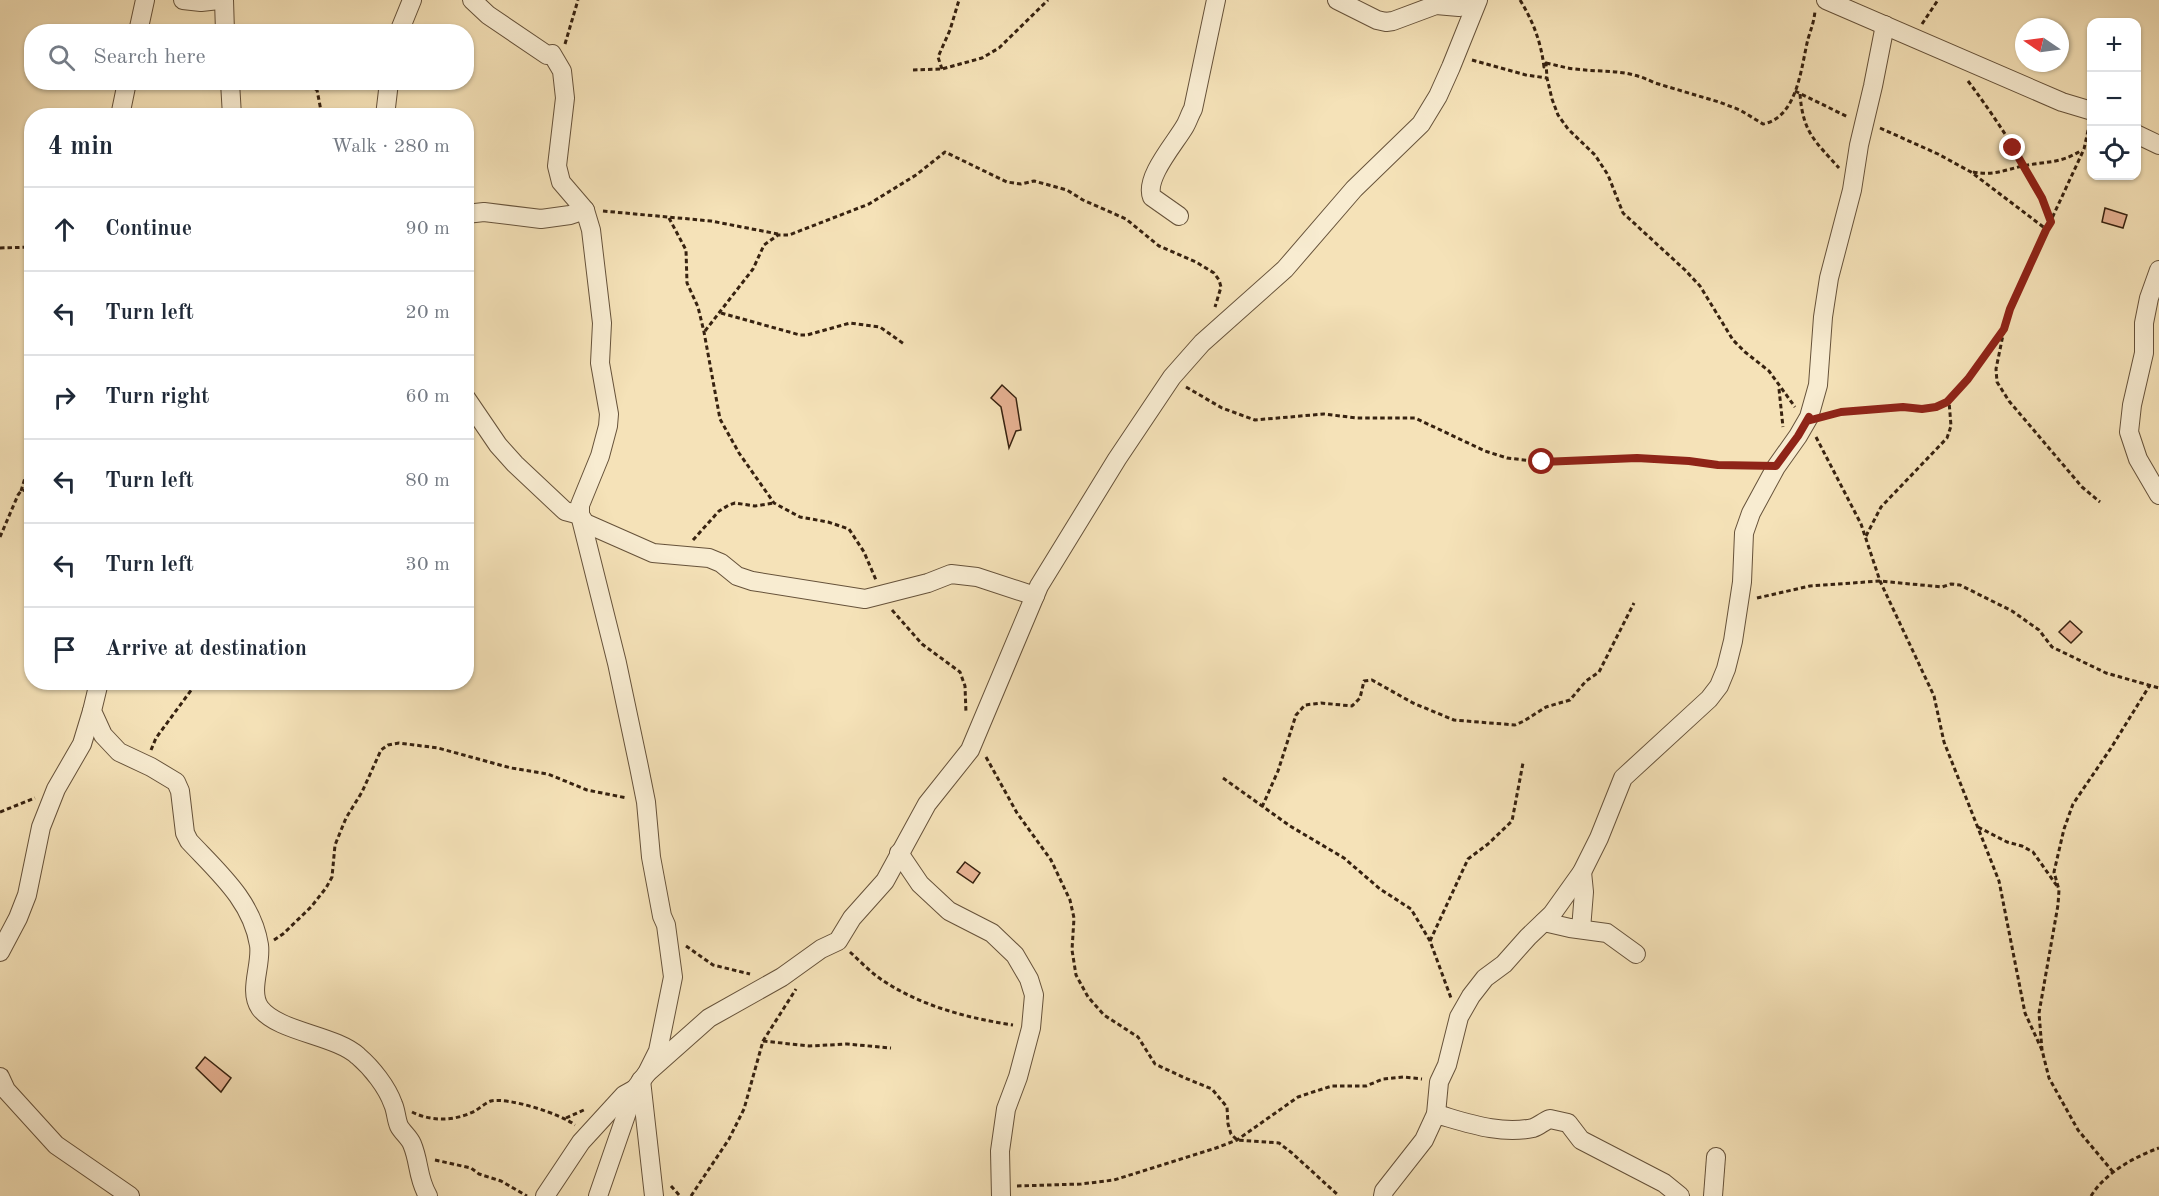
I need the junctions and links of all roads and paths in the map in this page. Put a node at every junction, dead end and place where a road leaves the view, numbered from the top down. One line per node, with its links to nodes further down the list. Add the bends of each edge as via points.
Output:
1 (145, 0): 17 (street)
2 (183, 0): 3 (street)
3 (219, 0)
4 (224, 0): 18 (street)
5 (412, 0): 19 (street)
6 (472, 0): 22 (street, via 488,15)
7 (578, 0): 22 (path, via 564,45)
8 (959, 0): 26 (path, via 938,57)
9 (1048, 0): 26 (path, via 999,48 982,58)
10 (1216, 0): 50 (street, via 1193,109 1152,181 1152,197)
11 (1337, 0): 16 (street, via 1386,22 1436,5 1459,7)
12 (1520, 0): 25 (path, via 1531,17 1544,67)
13 (1815, 0): 33 (path, via 1814,23)
14 (1826, 0): 20 (street)
15 (1938, 0): 21 (path, via 1923,24)
16 (1477, 1): 23 (street)
17 (140, 24)
18 (225, 24)
19 (402, 24)
20 (1885, 25): 21 (street); 40 (street)
21 (1905, 34): 24 (street)
22 (552, 54): 48 (street, via 565,86 557,158 559,177)
23 (1456, 55): 28 (path); 63 (street, via 1421,124 1354,189 1285,269 1202,343)
24 (1955, 55): 39 (street); 45 (path, via 1965,77)
25 (1546, 63): 28 (path); 33 (path, via 1643,77 1740,110 1763,124 1773,122 1781,114)
26 (942, 69): 27 (path)
27 (913, 70)
28 (1547, 78): 64 (path, via 1558,115 1595,155 1608,175 1623,213 1700,286 1733,340 1769,371)
29 (125, 90): 35 (street)
30 (230, 90): 36 (street)
31 (317, 90): 37 (path)
32 (388, 90): 38 (street)
33 (1794, 91): 34 (path)
34 (1800, 94): 40 (path); 47 (path, via 1812,139 1846,177)
35 (122, 108)
36 (232, 108)
37 (320, 108)
38 (386, 108)
39 (2087, 110)
40 (1864, 123): 46 (path, via 1912,141); 47 (street)
41 (2089, 126): 44 (path)
42 (2141, 136): 43 (street)
43 (2158, 143)
44 (2084, 149): 45 (path, via 2061,162); 52 (path)
45 (2024, 166): 46 (path, via 1989,175); 52 (path)
46 (1971, 172): 53 (path)
47 (1852, 190): 67 (street, via 1829,278 1818,385)
48 (585, 210): 49 (street, via 542,219); 51 (path); 75 (street, via 595,250 603,323 600,363 609,414)
49 (474, 214)
50 (1179, 216)
51 (669, 218): 54 (path); 61 (path, via 686,250 687,282)
52 (2051, 222): 53 (path)
53 (2046, 230): 60 (path)
54 (789, 235): 58 (path, via 778,235 764,244 753,269); 59 (path, via 869,204 945,152 1007,182 1034,181 1067,190 1126,219 1159,246 1214,273 1221,287)
55 (24, 247): 56 (path)
56 (0, 248)
57 (2159, 270): 72 (street, via 2144,323 2144,353 2128,432)
58 (721, 313): 61 (path); 62 (path, via 800,335 850,323 880,327)
59 (1212, 317)
60 (2004, 329): 65 (path); 73 (path, via 1997,382 2082,487)
61 (704, 332): 74 (path, via 724,428)
62 (904, 344)
63 (1172, 377): 68 (path, via 1222,408 1255,420 1324,414 1415,418 1507,458 1542,462 1637,458 1718,465); 81 (street, via 1117,459)
64 (1779, 387): 67 (path); 68 (path)
65 (1949, 400): 67 (path, via 1929,408 1841,412); 76 (path, via 1952,426 1947,438 1881,507)
66 (474, 413): 75 (street, via 535,484 566,511)
67 (1808, 419): 68 (street); 76 (path)
68 (1780, 461): 83 (street, via 1744,533)
69 (24, 481): 71 (path)
70 (24, 490): 71 (path)
71 (21, 491): 77 (path)
72 (2159, 495)
73 (2100, 502)
74 (774, 503): 78 (path, via 729,505 695,538); 80 (path, via 800,517 849,529)
75 (580, 515): 78 (street, via 585,523 643,549); 94 (street)
76 (1866, 536): 79 (path)
77 (0, 537)
78 (669, 555): 80 (street, via 709,558 752,581 865,599)
79 (1880, 581): 83 (path, via 1810,586 1756,598); 84 (path, via 1960,585 2012,611 2039,630 2052,647 2106,673); 97 (path, via 1934,696 1944,742)
80 (883, 596): 81 (street, via 951,574 976,577); 89 (path, via 922,644 960,672 969,725)
81 (1035, 596): 89 (street)
82 (1634, 603): 95 (path, via 1599,672 1570,700 1546,707 1515,725 1454,720 1372,680 1364,681 1360,698 1352,706 1305,705 1296,715)
83 (1738, 608): 99 (street, via 1719,686 1623,778)
84 (2150, 685): 85 (path); 100 (path, via 2073,804 2054,872)
85 (2159, 688)
86 (97, 690): 88 (street)
87 (191, 690): 91 (path, via 156,738)
88 (92, 711): 91 (street, via 103,735 119,753); 93 (street, via 82,744)
89 (976, 738): 98 (street, via 927,804); 121 (path, via 1070,900 1076,975 1088,997 1104,1015 1138,1036 1155,1064 1212,1089 1227,1107 1231,1134)
90 (1523, 763): 105 (path, via 1512,821 1468,859)
91 (151, 767): 106 (street, via 176,782 189,841 238,893)
92 (1223, 778): 95 (path)
93 (56, 789): 96 (path); 107 (street, via 41,827 27,895)
94 (646, 802): 102 (street, via 651,857); 106 (path, via 587,790 548,774 500,766 438,748 388,745 381,750 346,819 335,845 332,877 326,888 283,934)
95 (1262, 807): 105 (path, via 1344,858 1380,889 1412,909)
96 (0, 812)
97 (1977, 826): 100 (path, via 2032,852); 115 (path, via 1999,881 2025,1013)
98 (899, 853): 104 (street, via 885,881 852,918); 112 (street, via 920,884 949,911 992,933 1015,955 1034,994)
99 (1582, 872): 101 (street); 103 (street)
100 (2059, 890): 115 (path, via 2039,1013)
101 (1544, 922): 103 (street); 111 (street, via 1485,978)
102 (666, 926): 109 (path, via 713,965 745,974); 117 (street, via 673,977 658,1051)
103 (1581, 929): 108 (street, via 1607,933)
104 (838, 941): 109 (street); 112 (path, via 881,980 921,1001 977,1020)
105 (1430, 941): 111 (path)
106 (260, 948): 119 (street, via 255,990 262,1010 276,1021 357,1055)
107 (0, 951)
108 (1636, 954)
109 (782, 977): 117 (street, via 709,1018)
110 (798, 986): 113 (path)
111 (1460, 1017): 118 (street)
112 (1031, 1028): 127 (street, via 1006,1109 1000,1151)
113 (763, 1041): 114 (path); 135 (path, via 744,1108)
114 (891, 1048)
115 (2042, 1050): 126 (path, via 2058,1094 2079,1130)
116 (0, 1077): 130 (street, via 6,1090 56,1144)
117 (641, 1081): 122 (street); 133 (street); 134 (street)
118 (1439, 1082): 120 (street); 121 (path, via 1403,1077 1366,1086 1332,1086 1298,1097)
119 (393, 1103): 122 (path, via 426,1119 449,1119 489,1102 518,1103 566,1118 579,1129); 123 (street, via 399,1126)
120 (1436, 1114): 129 (street, via 1424,1140); 137 (street, via 1504,1131 1536,1128 1550,1119 1566,1122 1581,1140 1664,1183)
121 (1237, 1140): 127 (path, via 1114,1180); 136 (path, via 1279,1143)
122 (581, 1142): 132 (street)
123 (412, 1143): 128 (street); 131 (path, via 429,1158 471,1168)
124 (2159, 1148): 126 (path)
125 (1716, 1157): 138 (street)
126 (2113, 1172): 139 (path)
127 (1001, 1191)
128 (421, 1192)
129 (1382, 1194)
130 (130, 1196)
131 (527, 1196)
132 (545, 1196)
133 (598, 1196)
134 (654, 1196)
135 (691, 1196)
136 (1339, 1196)
137 (1680, 1196)
138 (1713, 1196)
139 (2091, 1196)

